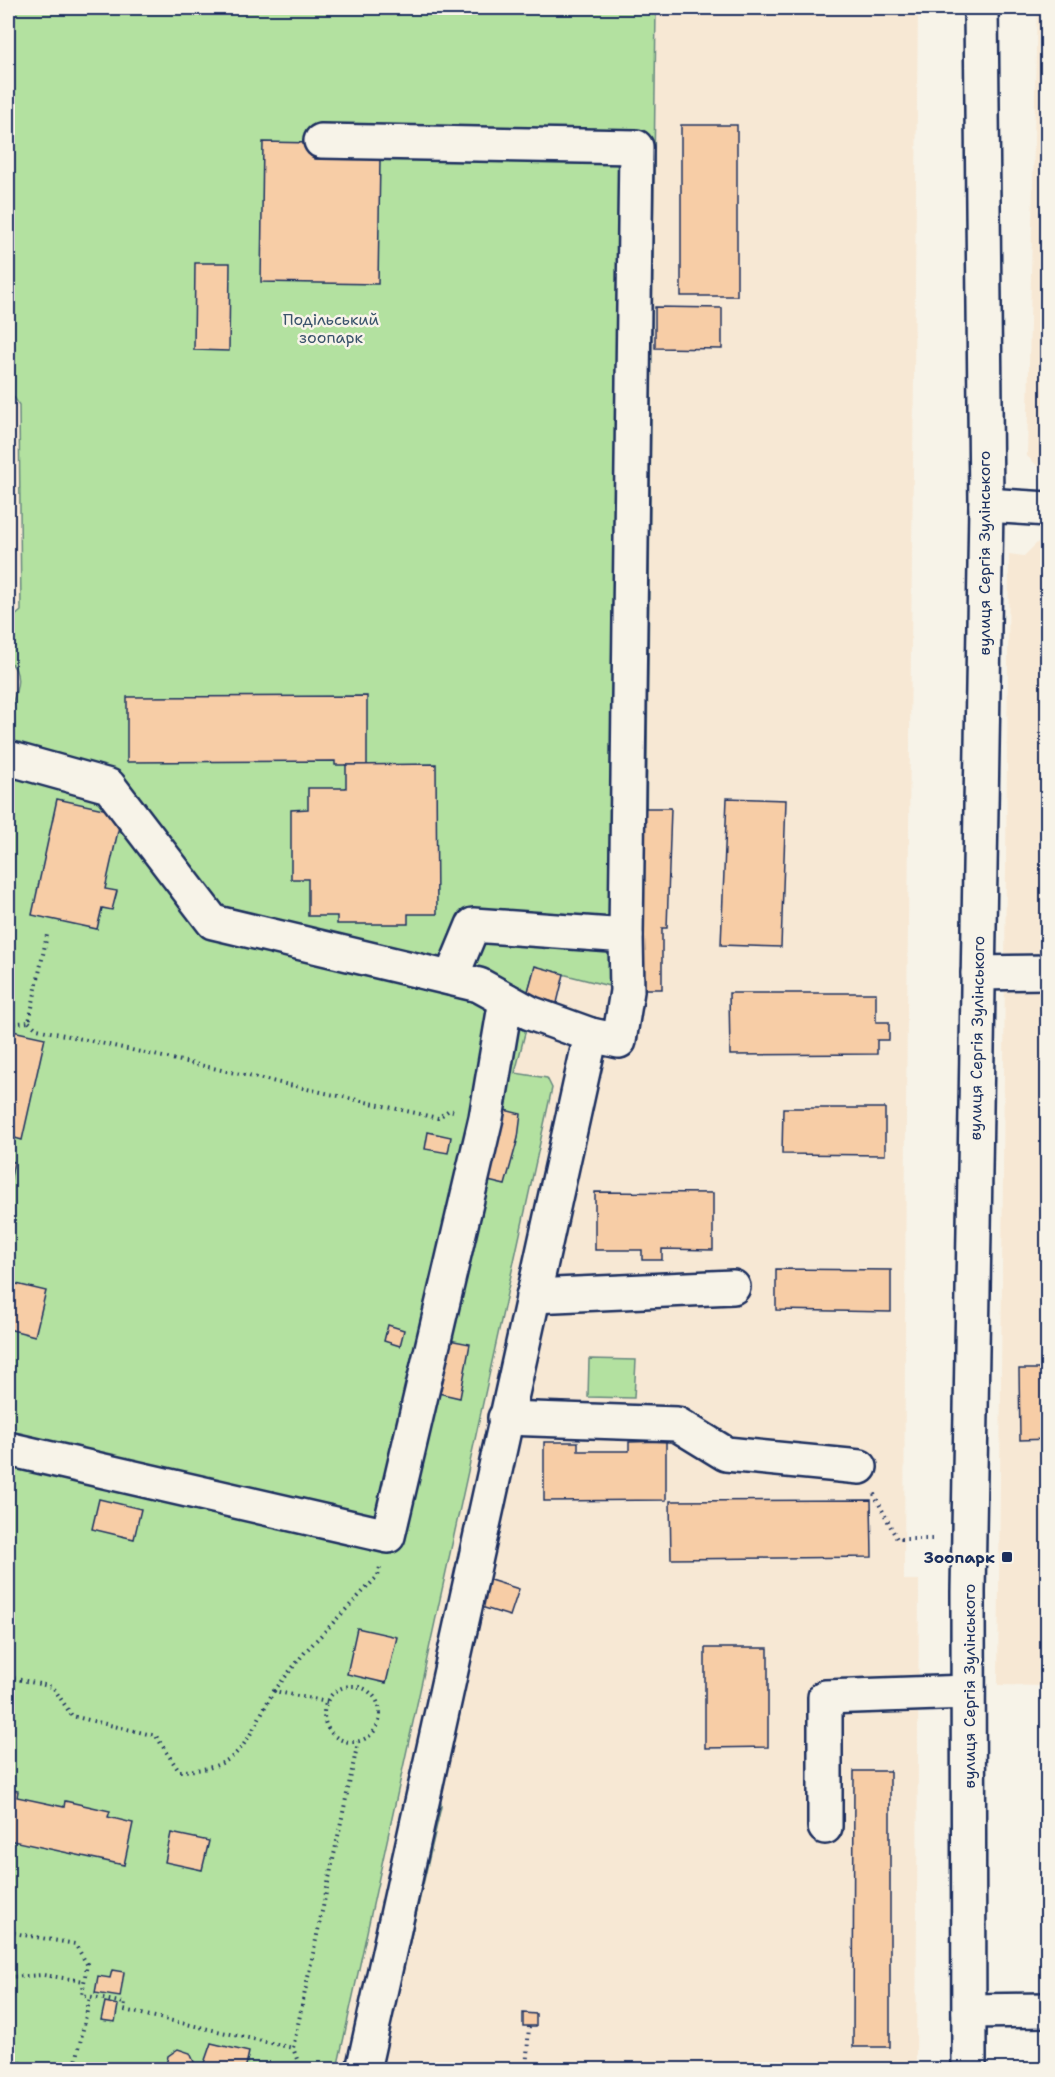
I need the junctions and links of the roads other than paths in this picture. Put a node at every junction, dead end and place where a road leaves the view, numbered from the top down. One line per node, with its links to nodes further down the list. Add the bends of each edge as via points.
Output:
1 (981, 8): 3 (street, вулиця Сергія Зулінського)
2 (321, 141): 6 (street, via 636,147)
3 (986, 505): 4 (street); 8 (street, вулиця Сергія Зулінського)
4 (1047, 510)
5 (8, 758): 9 (street, via 109,786 213,922)
6 (626, 936): 9 (street, via 473,925); 11 (street, via 627,991 618,1041)
7 (1047, 972): 8 (street)
8 (978, 973): 17 (street, вулиця Сергія Зулінського)
9 (451, 978): 10 (street, via 479,985)
10 (506, 1000): 11 (street); 15 (street, via 486,1118 388,1536)
11 (591, 1035): 13 (street)
12 (733, 1287): 13 (street)
13 (533, 1296): 14 (street)
14 (505, 1418): 16 (street, via 677,1424 726,1454); 21 (street)
15 (8, 1449)
16 (860, 1467)
17 (968, 1692): 18 (street, via 825,1697); 20 (street, вулиця Сергія Зулінського)
18 (825, 1827)
19 (1047, 2010): 20 (street)
20 (969, 2011): 22 (street, вулиця Сергія Зулінського)
21 (363, 2070)
22 (969, 2070)

